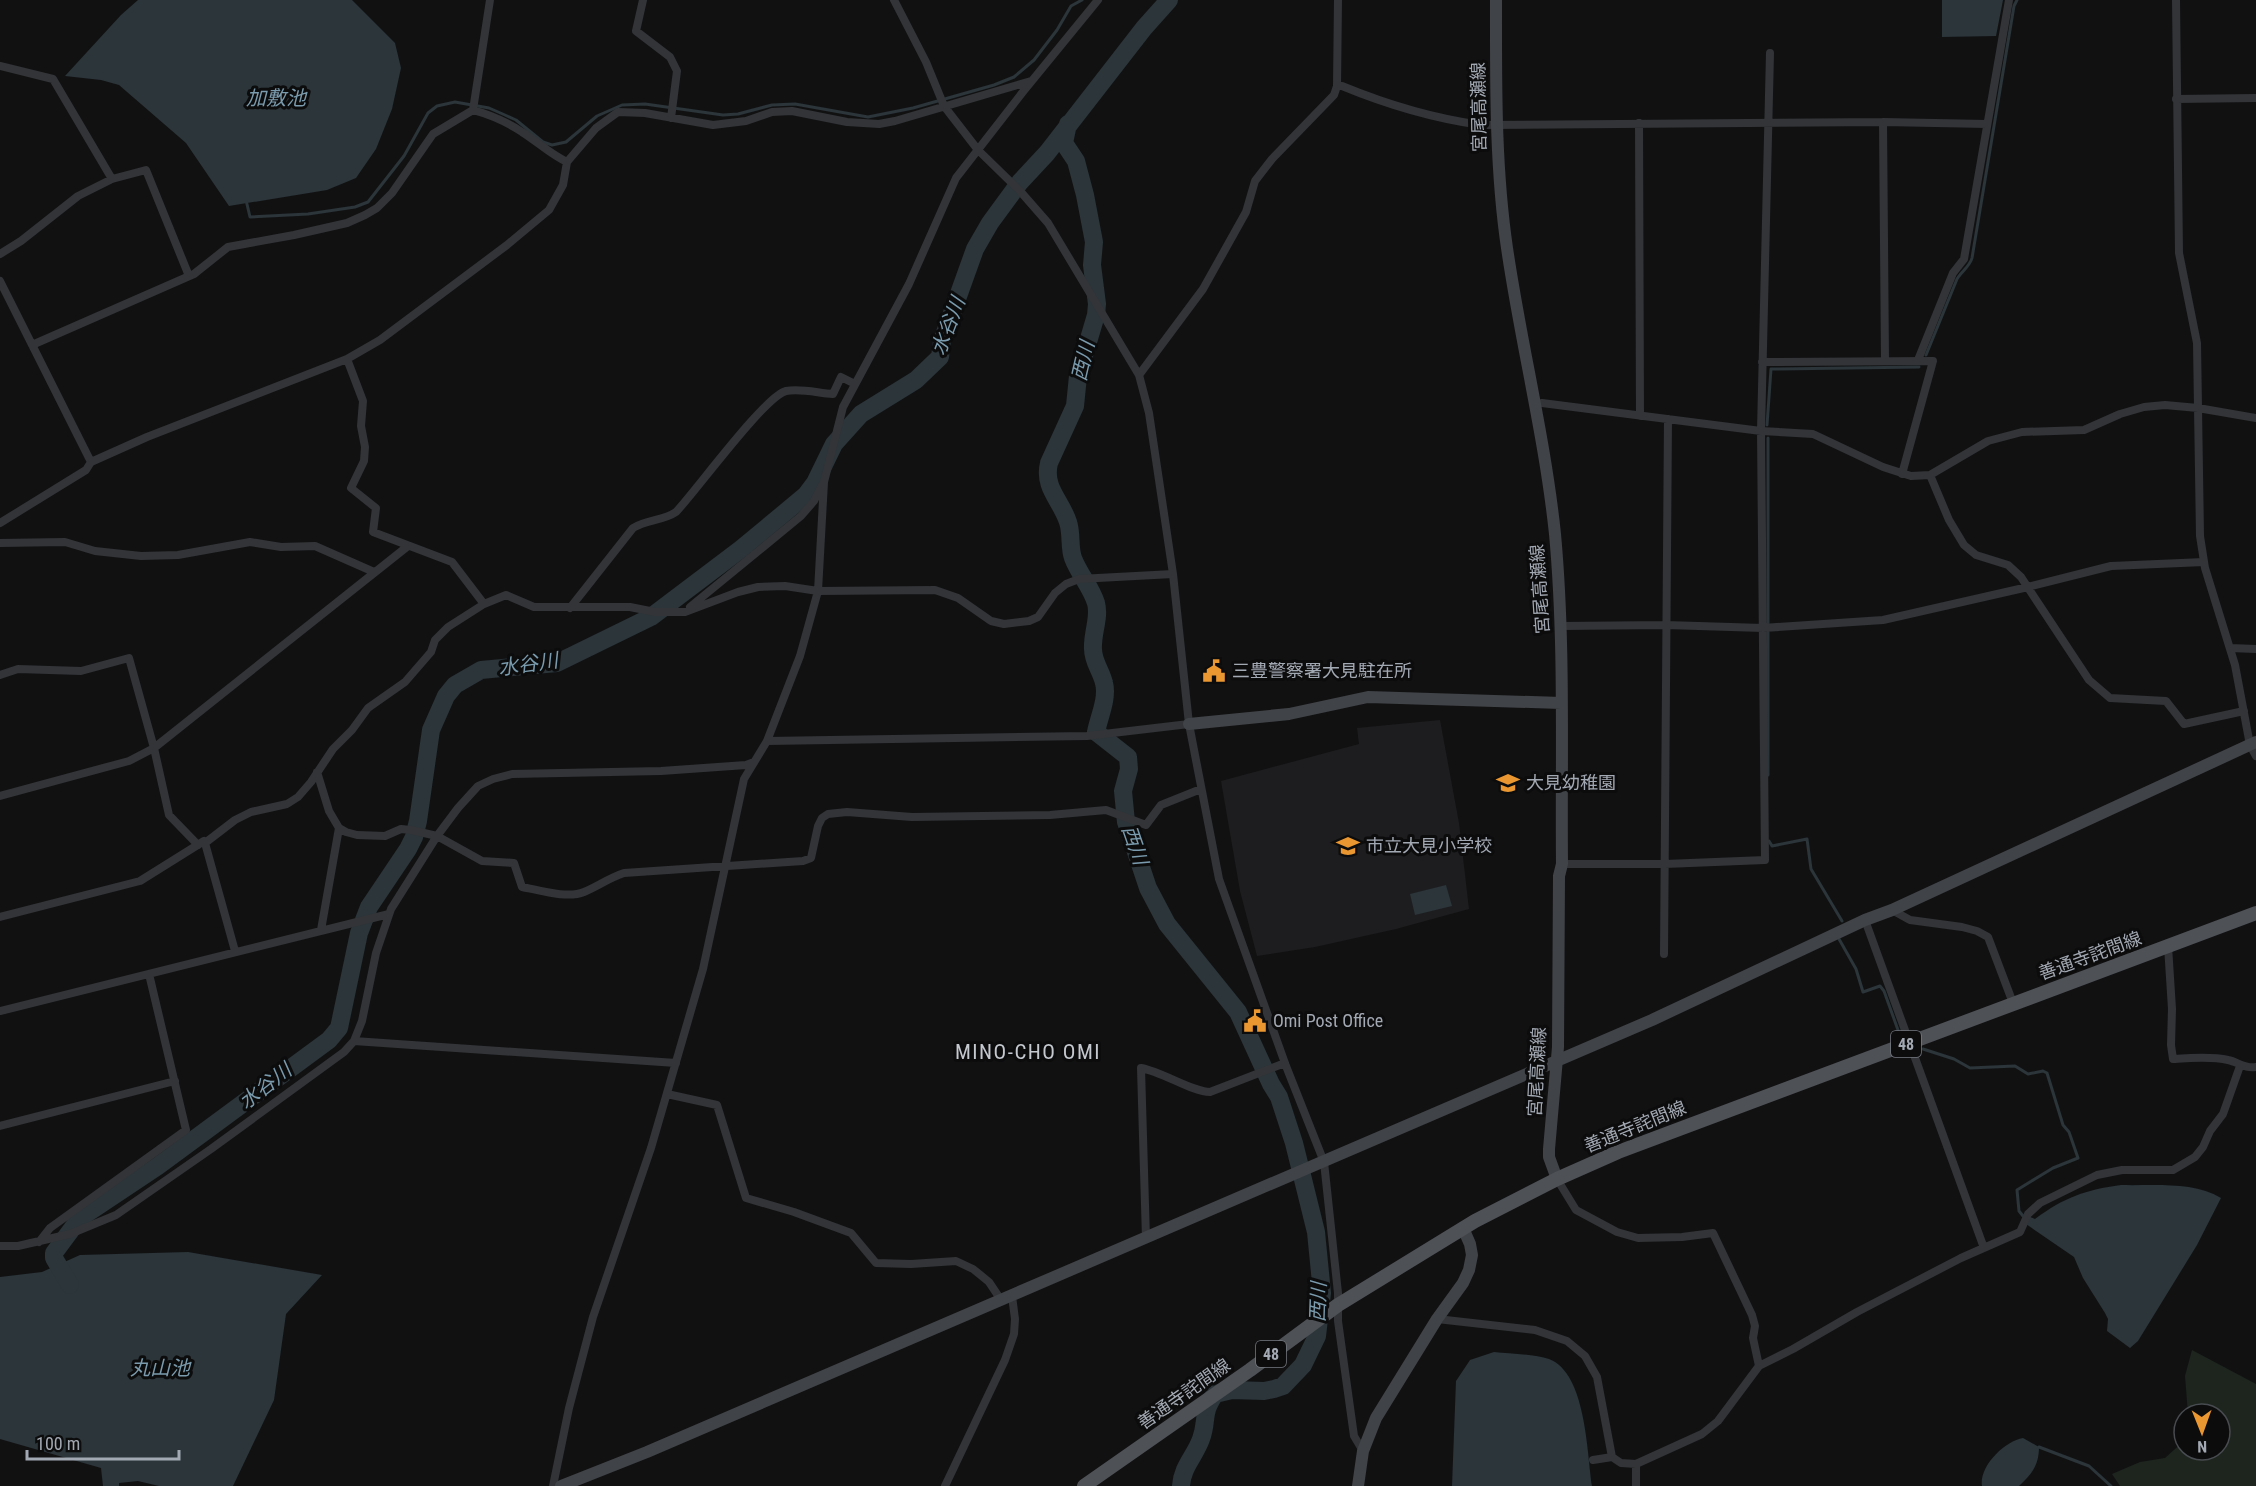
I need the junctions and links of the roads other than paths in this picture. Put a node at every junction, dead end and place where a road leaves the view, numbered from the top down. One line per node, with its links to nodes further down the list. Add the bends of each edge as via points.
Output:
1 (490, 0): 16 (street)
2 (643, 0): 17 (street, via 636,31 670,57 677,71)
3 (894, 0): 15 (street)
4 (1338, 0): 12 (street)
5 (1496, 0): 22 (street, 宮尾高瀬線)
6 (2009, 0): 21 (street)
7 (2176, 0): 14 (street)
8 (1097, 1): 11 (street)
9 (1770, 52): 18 (street)
10 (0, 66): 25 (street, via 53,79)
11 (1031, 81): 15 (street); 23 (street)
12 (1337, 86): 22 (street, via 1441,119); 34 (street, via 1334,95 1255,181 1246,212 1203,289)
13 (2256, 98): 14 (street)
14 (2176, 99): 37 (street, via 2179,253 2197,343)
15 (943, 102): 17 (street, via 879,124 792,111 713,125); 23 (street)
16 (473, 110): 24 (street, via 505,122); 27 (street, via 434,134 377,208 347,223 228,247)
17 (672, 112): 24 (street, via 618,112 596,128)
18 (1769, 122): 19 (street); 20 (street); 33 (street)
19 (1883, 122): 21 (street); 32 (street)
20 (1639, 123): 22 (street); 38 (street)
21 (1987, 124): 31 (street, via 1964,259 1953,273)
22 (1497, 125): 58 (street, 宮尾高瀬線, via 1507,245 1551,503)
23 (978, 150): 34 (street, via 1048,223); 35 (street, via 956,178 909,284)
24 (567, 162): 30 (street, via 563,185 549,210 412,317)
25 (112, 179): 26 (street, via 78,196); 27 (street, via 146,170)
26 (0, 254)
27 (189, 276): 29 (street)
28 (0, 281): 29 (street)
29 (32, 345): 42 (street)
30 (347, 359): 42 (street); 48 (street, via 363,401 365,447 364,461 351,488 376,508 373,532)
31 (1918, 360): 32 (street); 43 (street, via 1933,361)
32 (1885, 361): 33 (street)
33 (1762, 362): 41 (street)
34 (1139, 375): 51 (street, via 1149,413)
35 (855, 384): 45 (street, via 843,407); 55 (street, via 841,377 833,394 788,391 775,397 676,512 666,519 633,528)
36 (1542, 403): 38 (street)
37 (2198, 408): 39 (street); 44 (street, via 2144,407 2084,430 2022,432 1988,441); 49 (street)
38 (1640, 416): 40 (street)
39 (2256, 418)
40 (1668, 419): 41 (street); 57 (street)
41 (1761, 431): 43 (street, via 1813,434); 59 (street)
42 (91, 462): 46 (street, via 86,470)
43 (1902, 474): 44 (street)
44 (1930, 475): 52 (street, via 1964,545 1976,555 2008,565)
45 (824, 482): 53 (street); 56 (street, via 801,516)
46 (0, 523)
47 (0, 543): 50 (street, via 65,542 95,551 141,556 178,555 250,542 281,547 315,546)
48 (408, 546): 50 (street); 54 (street, via 452,562)
49 (2204, 562): 52 (street, via 2111,566); 60 (street)
50 (374, 572): 67 (street)
51 (1173, 573): 53 (street, via 1079,579 1055,593 1038,617 1004,624 991,621 958,598 935,590); 65 (street)
52 (2028, 587): 59 (street, via 1882,620); 64 (street, via 2089,680 2110,698 2166,701 2184,724)
53 (818, 591): 56 (street, via 758,587); 66 (street, via 800,656)
54 (484, 604): 55 (street, via 506,595 534,607); 70 (street, via 435,640 431,652 405,682 368,708)
55 (570, 608): 56 (street, via 630,607)
56 (685, 612)
57 (1666, 625): 58 (street); 59 (street); 77 (street)
58 (1561, 626): 63 (street, 宮尾高瀬線)
59 (1763, 628): 77 (street, via 1765,860)
60 (2230, 648): 61 (street); 64 (street)
61 (2256, 649)
62 (0, 675): 67 (street, via 18,669 81,671 129,658)
63 (1561, 703): 65 (street, via 1368,697 1289,714); 76 (street, 宮尾高瀬線)
64 (2244, 711): 68 (street)
65 (1189, 723): 66 (street, via 1087,736); 71 (street)
66 (767, 741): 69 (street)
67 (154, 748): 72 (street, via 129,760); 75 (street, via 169,815)
68 (2254, 748): 79 (street)
69 (754, 762): 74 (street, via 661,771 512,774 478,786); 78 (street, via 744,779)
70 (317, 772): 73 (street, via 329,811); 75 (street, via 298,797 287,804 251,812)
71 (1202, 789): 78 (street, via 1161,805 1146,825 1106,810 912,817 828,814 818,826 812,858); 95 (street, via 1219,879)
72 (0, 796)
73 (339, 828): 74 (street, via 357,835 385,836 401,830); 84 (street)
74 (437, 836): 78 (street, via 482,861 514,863 522,887 564,893 582,893 624,873); 81 (street)
75 (202, 844): 82 (street, via 140,882); 86 (street)
76 (1563, 864): 77 (street); 93 (street, 宮尾高瀬線, via 1559,876)
77 (1665, 864): 87 (street)
78 (725, 866): 94 (street, via 703,969)
79 (1892, 910): 83 (street); 89 (street, via 1910,920 1962,927 1988,937)
80 (2256, 913): 85 (main road, 善通寺詫間線 / 48)
81 (389, 914): 84 (street); 91 (street)
82 (0, 917)
83 (1865, 920): 92 (street); 93 (street)
84 (321, 930): 86 (street)
85 (2168, 946): 89 (main road, 善通寺詫間線 / 48); 96 (street, via 2173,1059 2228,1060)
86 (235, 951): 88 (street)
87 (1664, 954)
88 (149, 974): 90 (street); 98 (street)
89 (2013, 1003): 92 (main road, 善通寺詫間線 / 48)
90 (0, 1011)
91 (354, 1041): 94 (street); 105 (street, via 116,1215)
92 (1910, 1043): 102 (main road, 善通寺詫間線 / 48, via 1618,1152); 107 (street)
93 (1557, 1061): 101 (street); 102 (street, 宮尾高瀬線, via 1549,1157)
94 (676, 1063): 99 (street)
95 (1285, 1063): 101 (street); 104 (street, via 1210,1092 1141,1068)
96 (2240, 1066): 97 (street); 107 (street, via 2223,1114 2194,1157 2173,1170 2122,1170 2097,1175 2040,1203 2028,1214 2020,1232)
97 (2256, 1066)
98 (175, 1081): 100 (street); 105 (street, via 186,1130 50,1228)
99 (667, 1094): 108 (street, via 717,1105 746,1198 851,1233 876,1263 956,1261 973,1269); 116 (street, via 593,1317)
100 (0, 1126)
101 (1324, 1162): 104 (street); 109 (street)
102 (1557, 1179): 103 (main road, 善通寺詫間線 / 48); 111 (street, via 1576,1210 1617,1232 1638,1238 1713,1233 1752,1315)
103 (1463, 1228): 109 (main road, 善通寺詫間線 / 48); 110 (street, via 1472,1255 1470,1270)
104 (1146, 1239): 108 (street)
105 (39, 1242): 106 (street)
106 (0, 1246)
107 (1984, 1248): 111 (street, via 1857,1311)
108 (1006, 1298): 117 (street); 118 (street, via 1015,1319 1014,1334)
109 (1338, 1305): 112 (street, via 1354,1436); 119 (main road, 善通寺詫間線 / 48)
110 (1437, 1319): 112 (street, via 1377,1418); 113 (street, via 1535,1330 1567,1341 1585,1356 1597,1377)
111 (1759, 1366): 115 (street, via 1719,1421 1702,1434)
112 (1363, 1451): 120 (street)
113 (1612, 1457): 114 (street); 115 (street)
114 (1593, 1460)
115 (1636, 1464): 121 (street)
116 (553, 1486)
117 (561, 1486)
118 (945, 1486)
119 (1084, 1486)
120 (1358, 1486)
121 (1636, 1486)

